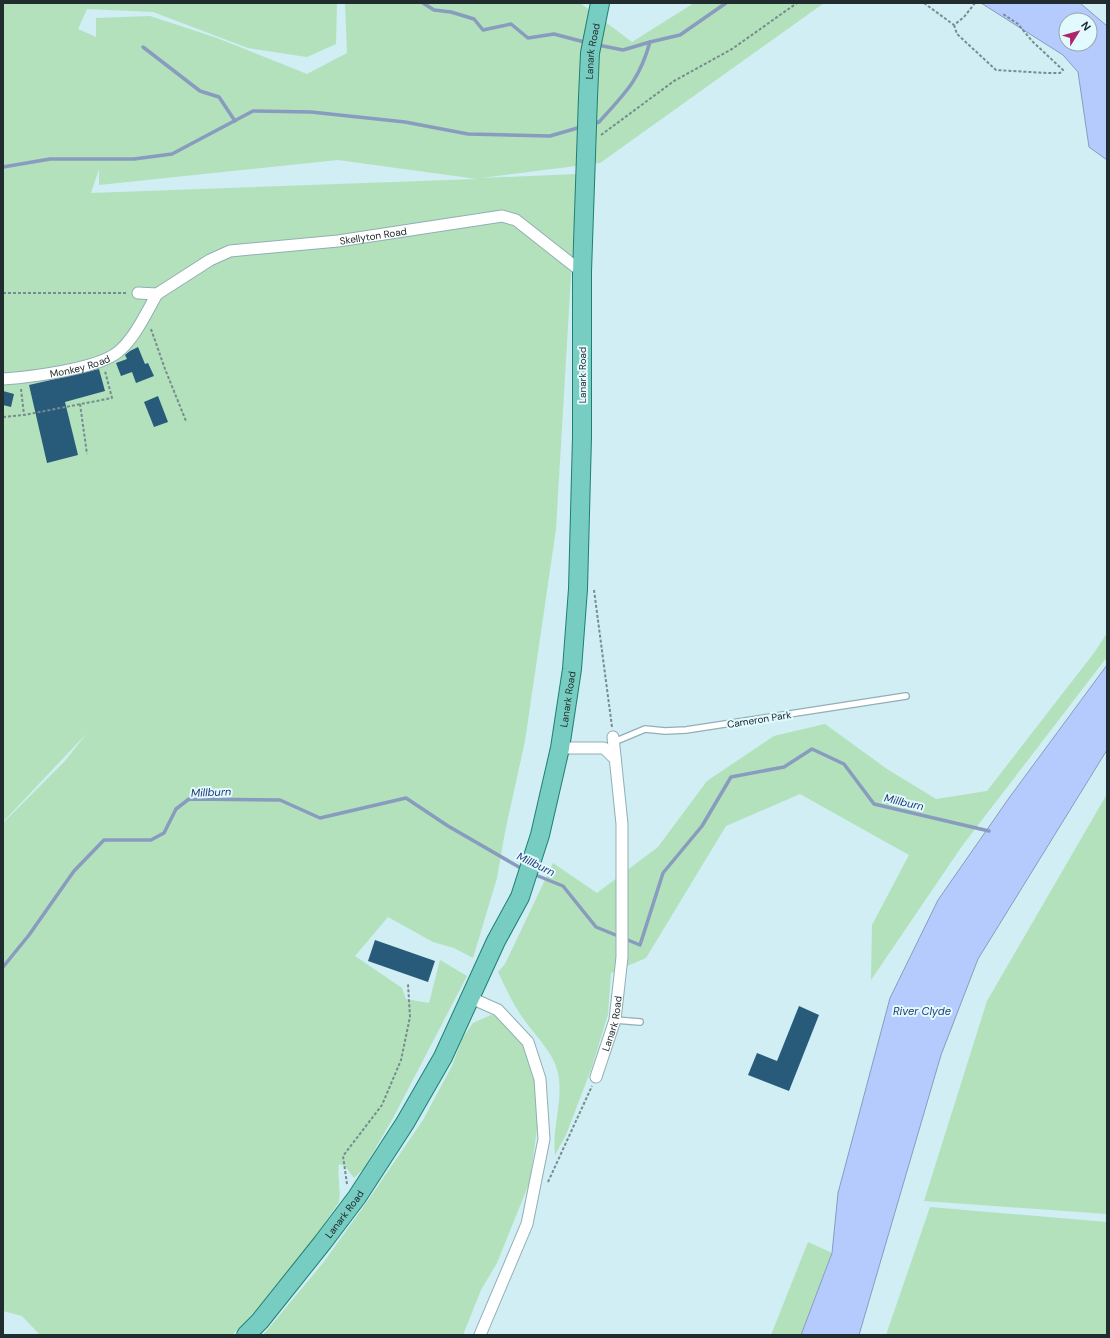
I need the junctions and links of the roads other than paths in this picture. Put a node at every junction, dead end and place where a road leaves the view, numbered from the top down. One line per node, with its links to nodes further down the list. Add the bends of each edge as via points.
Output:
1 (600, 3): 2 (main road, Lanark Road, via 590,53)
2 (582, 272): 4 (street, Skellyton Road, via 516,220 502,216 338,241 230,251 210,260); 8 (main road, Lanark Road, via 582,437 578,589 572,669)
3 (138, 293): 4 (street)
4 (156, 294): 5 (street, Monkey Road, via 143,318 118,351 103,360 20,378)
5 (3, 379)
6 (906, 696): 7 (lane, Cameron Park, via 686,730 645,729)
7 (614, 739): 9 (street, Lanark Road)
8 (560, 748): 9 (street, via 604,748); 10 (main road, Lanark Road, via 540,835 520,897 496,941)
9 (615, 759): 11 (street, Lanark Road, via 622,824 623,905 622,956)
10 (471, 998): 14 (main road, Lanark Road, via 442,1057 386,1155 323,1242); 15 (street, via 498,1010 528,1042 540,1079 544,1138 527,1224)
11 (615, 1020): 12 (lane); 13 (street, Lanark Road)
12 (640, 1022)
13 (596, 1077)
14 (246, 1335)
15 (480, 1335)

